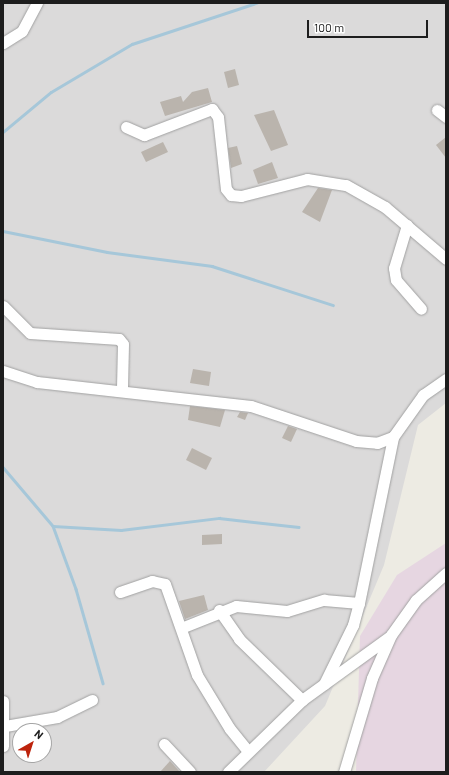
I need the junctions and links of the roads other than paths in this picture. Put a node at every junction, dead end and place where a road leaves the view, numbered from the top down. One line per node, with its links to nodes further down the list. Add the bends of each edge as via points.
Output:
1 (37, 3): 2 (street, via 22,31)
2 (3, 43)
3 (437, 110): 4 (street)
4 (446, 117)
5 (126, 127): 6 (street, via 144,135 212,109 218,116 226,189 231,194 241,196 307,179 327,181 359,191)
6 (406, 225): 7 (street); 9 (street, via 394,268 396,280)
7 (446, 259)
8 (3, 306): 12 (street, via 30,333 119,339 123,344)
9 (421, 309)
10 (3, 371): 12 (street, via 37,382)
11 (446, 379): 13 (street, via 423,395)
12 (122, 389): 13 (street, via 251,406 356,441 377,443)
13 (392, 437): 16 (street)
14 (446, 573): 19 (street, via 416,600)
15 (120, 592): 18 (street, via 158,580 165,584)
16 (359, 603): 17 (street, via 339,599 287,611 236,606); 20 (street, via 353,625)
17 (219, 610): 18 (street); 22 (street, via 248,650)
18 (181, 628): 27 (street, via 197,675 230,729)
19 (391, 635): 20 (street); 30 (street, via 370,684)
20 (324, 684): 22 (street)
21 (92, 700): 24 (street, via 57,716)
22 (302, 700): 27 (street)
23 (3, 701): 24 (street)
24 (5, 726): 26 (street)
25 (164, 744): 28 (street)
26 (3, 746)
27 (248, 751): 29 (street)
28 (190, 772)
29 (228, 772)
30 (344, 772)

